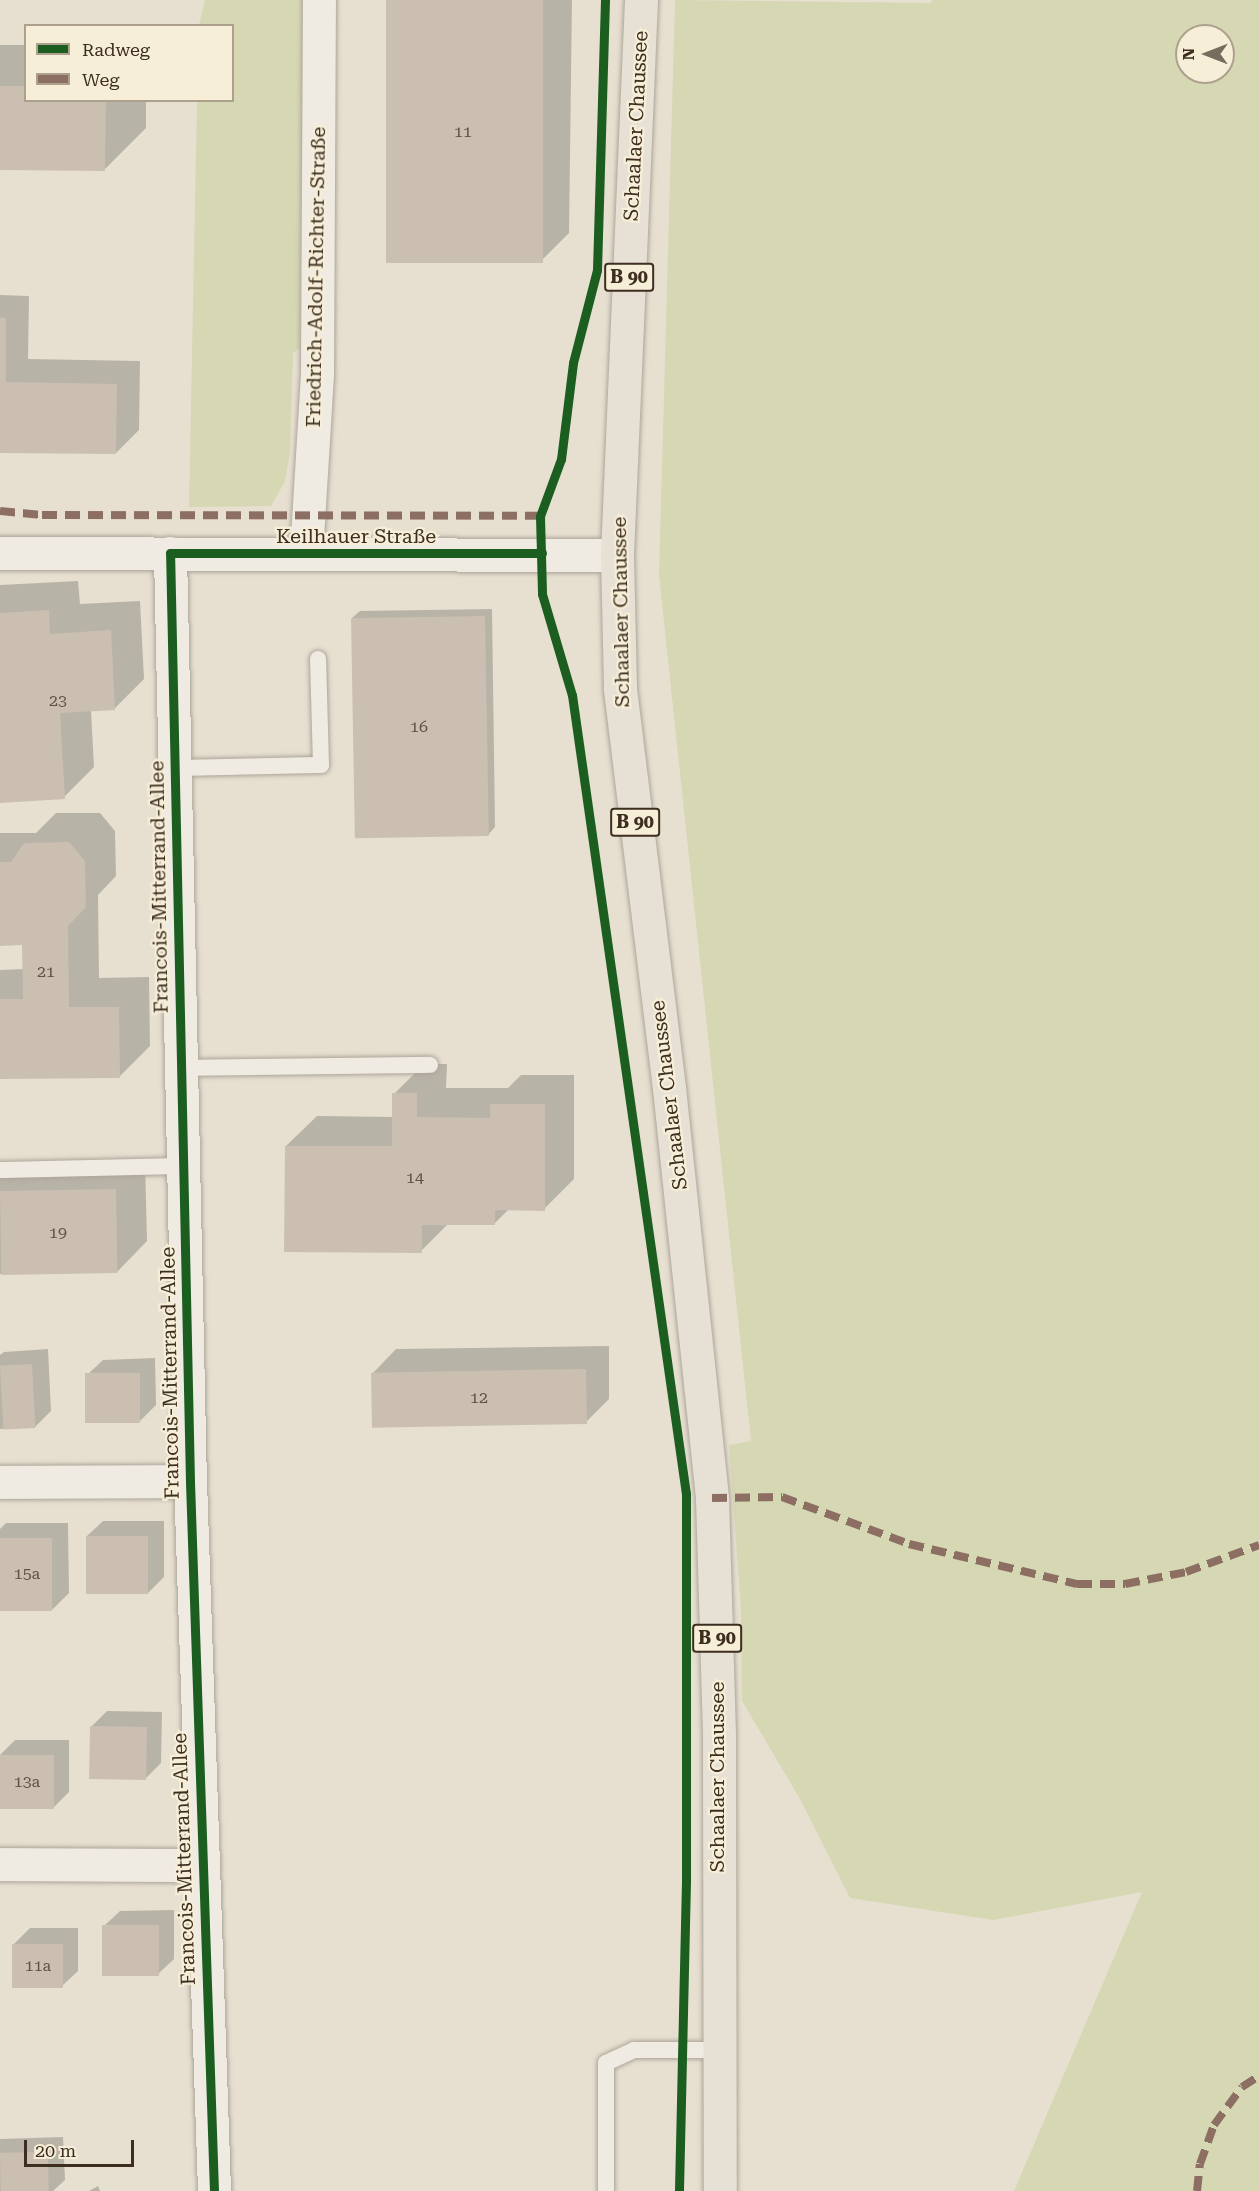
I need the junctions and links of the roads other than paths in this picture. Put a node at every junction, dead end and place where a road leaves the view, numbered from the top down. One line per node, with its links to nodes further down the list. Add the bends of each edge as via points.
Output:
1 (319, 0): 5 (street, Friedrich-Adolf-Richter-Straße, via 317,374)
2 (641, 0): 6 (main road, Schaalaer Chaussee / B 90)
3 (0, 553): 4 (street, Keilhauer Straße)
4 (170, 553): 5 (street, Keilhauer Straße); 8 (street, Francois-Mitterrand-Allee)
5 (306, 554): 6 (street, Keilhauer Straße)
6 (617, 555): 17 (main road, Schaalaer Chaussee / B 90, via 620,689 672,1111 712,1498 719,1740)
7 (318, 659): 8 (lane, via 321,765)
8 (174, 768): 10 (street, Francois-Mitterrand-Allee)
9 (430, 1065): 10 (lane)
10 (181, 1068): 11 (street, Francois-Mitterrand-Allee)
11 (183, 1166): 12 (lane); 13 (street, Francois-Mitterrand-Allee)
12 (0, 1170)
13 (190, 1481): 14 (street, Francois-Mitterrand-Allee); 16 (street, Francois-Mitterrand-Allee)
14 (0, 1482)
15 (0, 1864): 16 (street, Francois-Mitterrand-Allee)
16 (202, 1865): 18 (street, Francois-Mitterrand-Allee)
17 (717, 2050): 19 (lane, via 634,2050 606,2063); 20 (main road, Schaalaer Chaussee / B 90)
18 (214, 2191)
19 (606, 2191)
20 (720, 2191)

